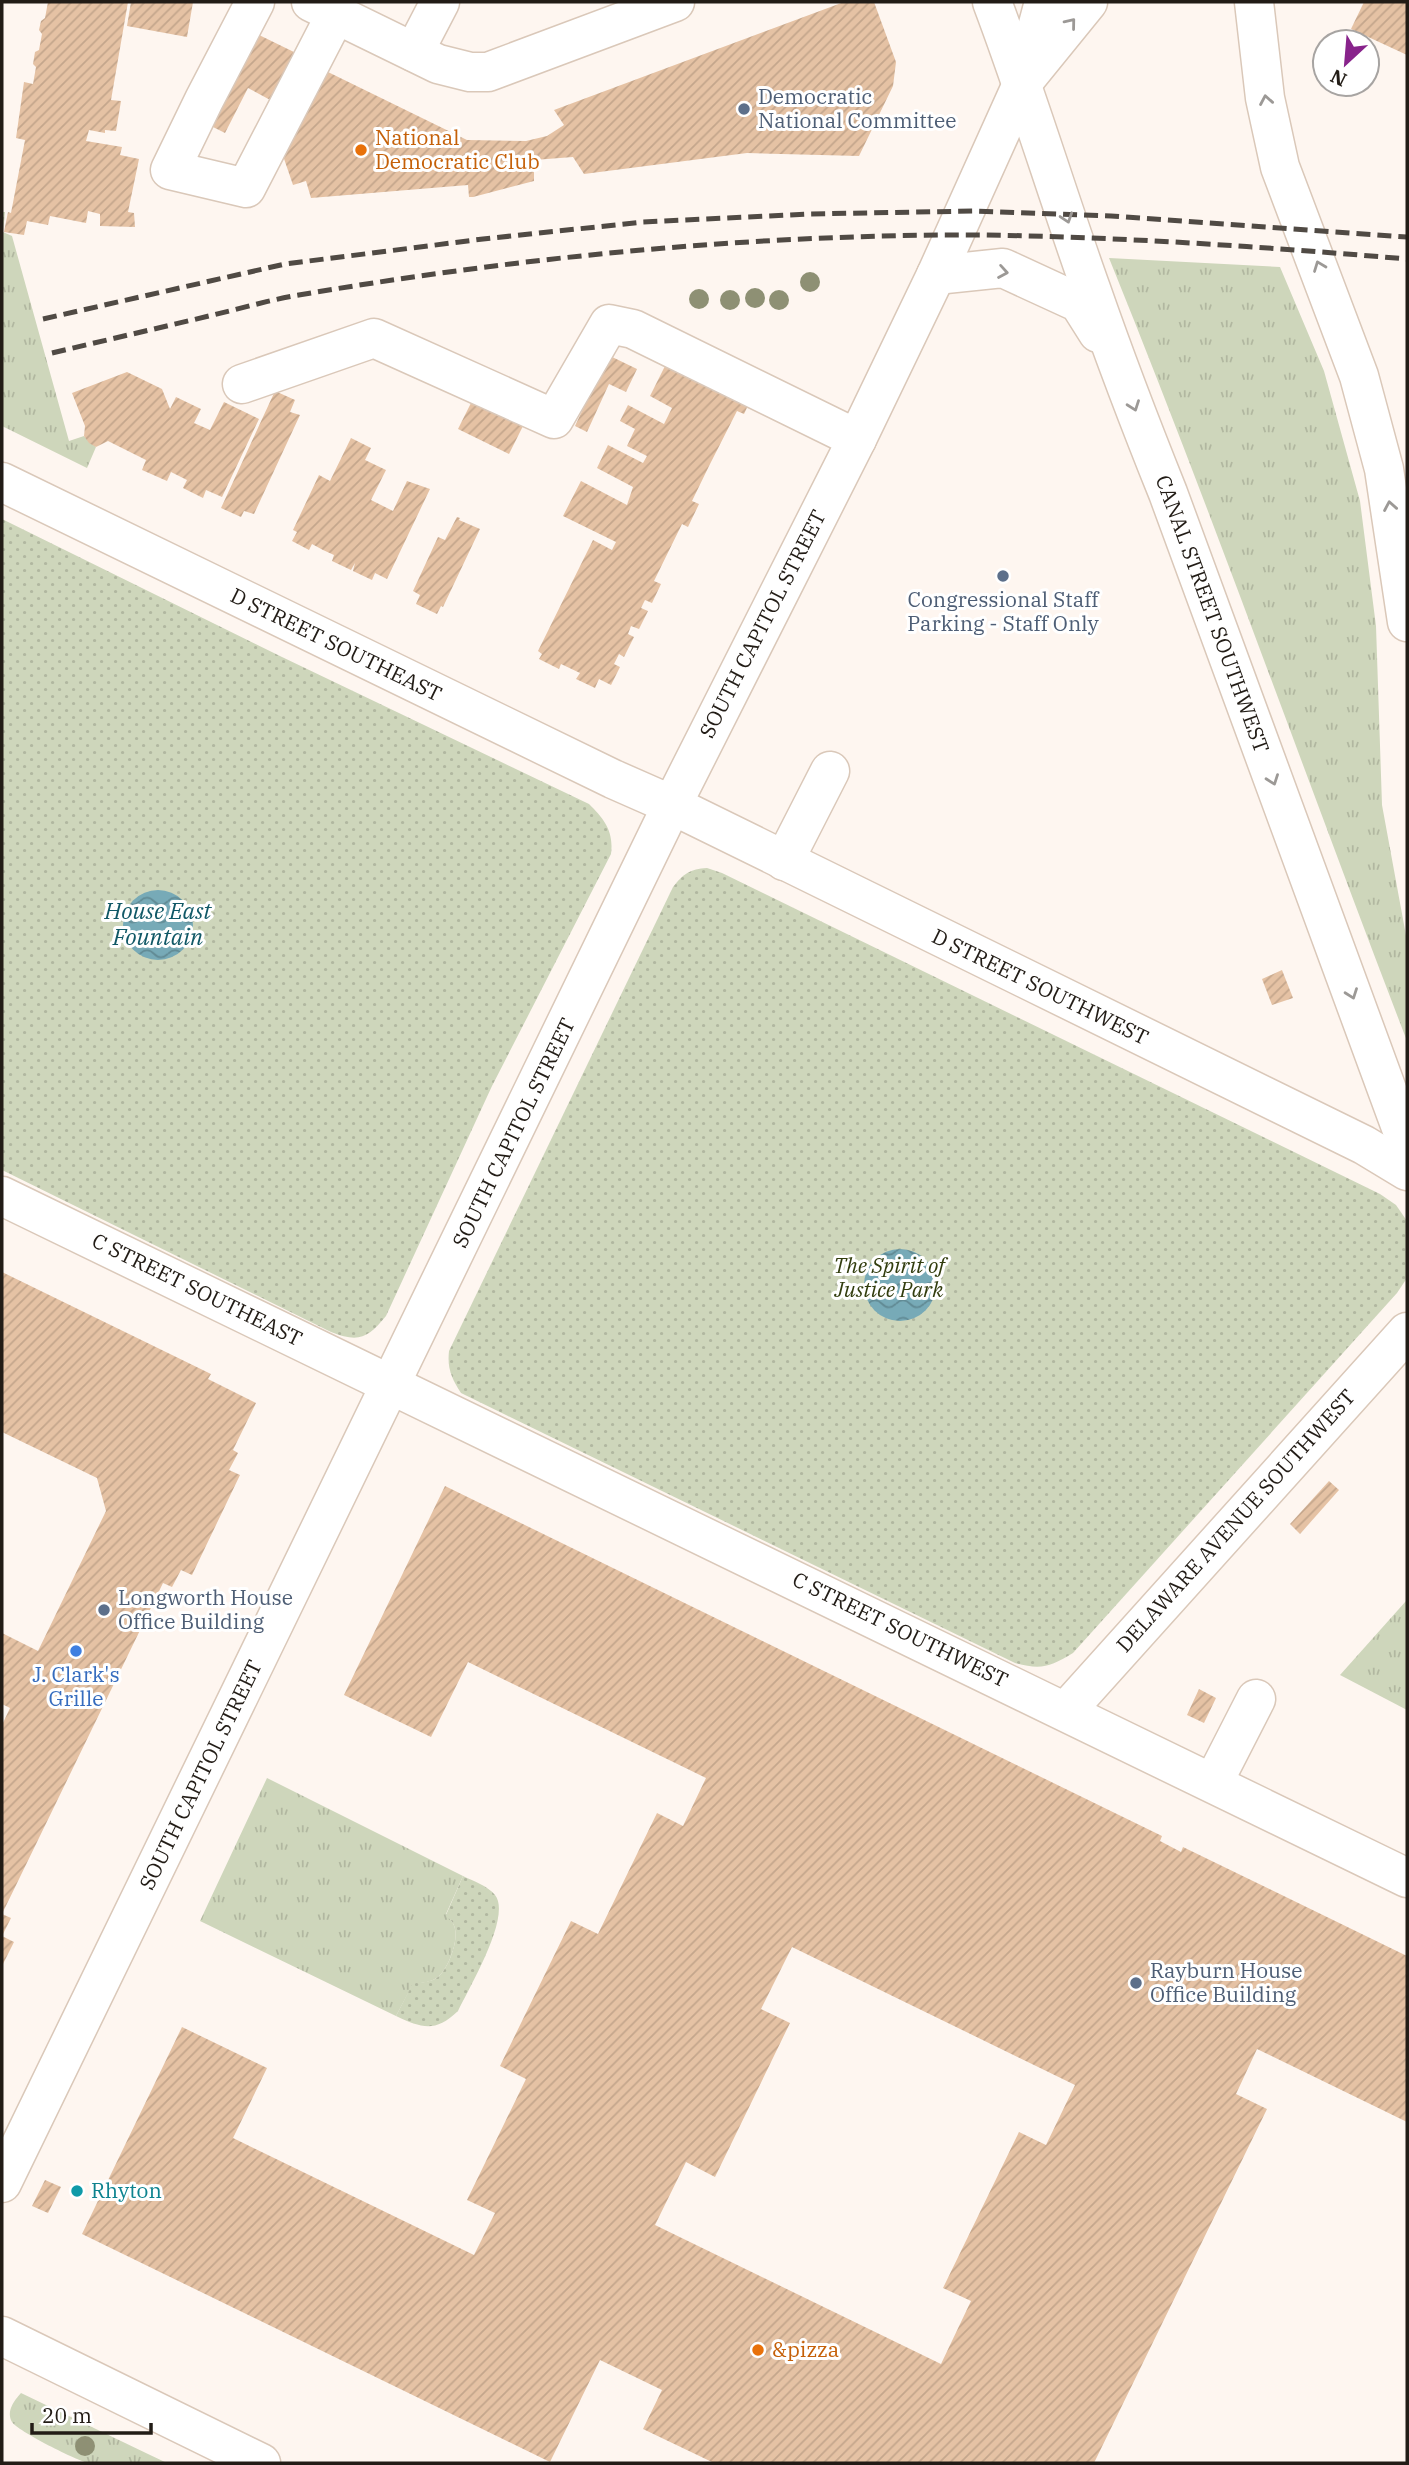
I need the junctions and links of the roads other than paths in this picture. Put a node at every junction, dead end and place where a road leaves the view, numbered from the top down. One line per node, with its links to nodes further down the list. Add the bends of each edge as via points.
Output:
1 (255, 2): 8 (street, via 170,170 246,188)
2 (440, 2): 9 (street)
3 (675, 2): 9 (street, via 488,72 454,70)
4 (992, 2): 10 (street, CANAL STREET SOUTHWEST)
5 (1044, 2): 10 (street)
6 (1088, 2): 10 (street, one-way to 6)
7 (1254, 2): 16 (street, one-way to 7, via 1384,469 1359,376 1280,167 1265,98)
8 (323, 8): 9 (street)
9 (414, 52)
10 (1023, 82): 11 (street, SOUTH CAPITOL STREET); 12 (street, CANAL STREET SOUTHWEST, one-way to 12)
11 (936, 275): 12 (street, one-way to 12, via 1003,268 1079,303); 14 (street, SOUTH CAPITOL STREET)
12 (1120, 366): 20 (street, CANAL STREET SOUTHWEST, one-way to 20)
13 (242, 384): 14 (street, via 374,338 554,419 609,324 634,329)
14 (857, 439): 18 (street, SOUTH CAPITOL STREET)
15 (2, 482): 18 (street, D STREET SOUTHEAST)
16 (1407, 622)
17 (830, 771): 19 (street)
18 (672, 804): 19 (street, D STREET SOUTHWEST); 24 (street, SOUTH CAPITOL STREET)
19 (784, 861): 21 (street, D STREET SOUTHWEST)
20 (1407, 1144)
21 (1407, 1171)
22 (2, 1196): 24 (street, C STREET SOUTHEAST)
23 (1407, 1332): 26 (street, DELAWARE AVENUE SOUTHWEST)
24 (392, 1384): 26 (street, C STREET SOUTHWEST); 29 (street, SOUTH CAPITOL STREET)
25 (1256, 1699): 27 (street)
26 (1066, 1711): 27 (street, C STREET SOUTHWEST)
27 (1213, 1783): 28 (street, C STREET SOUTHWEST)
28 (1407, 1878)
29 (2, 2183)
30 (2, 2336): 31 (street)
31 (261, 2463)

